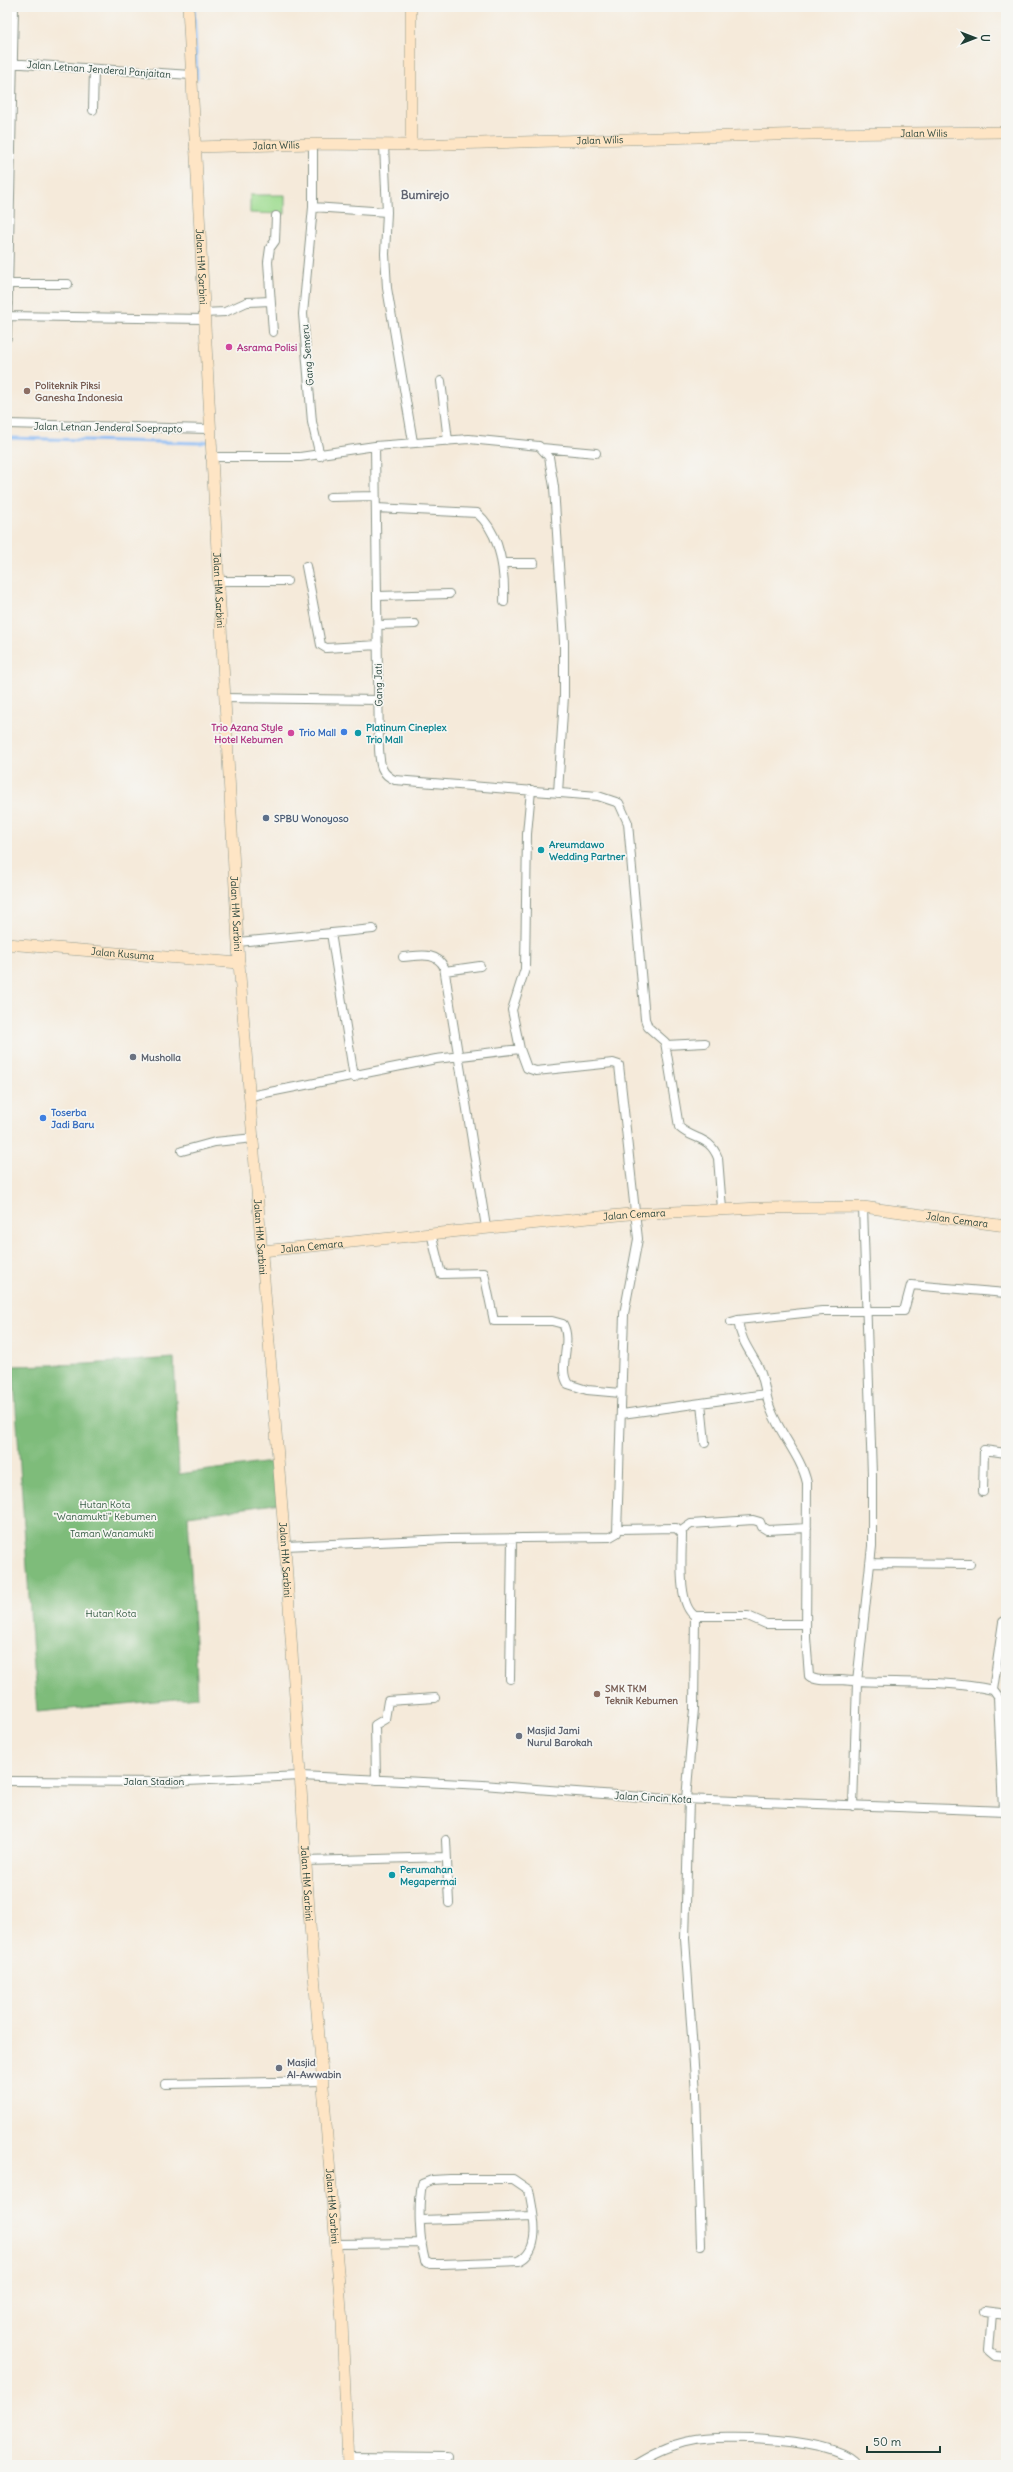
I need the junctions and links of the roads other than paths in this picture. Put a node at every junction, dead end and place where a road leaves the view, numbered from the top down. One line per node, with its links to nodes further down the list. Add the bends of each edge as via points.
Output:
1 (14, 7): 4 (street)
2 (188, 7): 6 (main road, Jalan HM Sarbini)
3 (411, 7): 11 (main road)
4 (9, 63): 5 (street, Jalan Letnan Jenderal Panjaitan); 16 (street)
5 (94, 69): 6 (street, Jalan Letnan Jenderal Panjaitan); 7 (street)
6 (191, 75): 12 (main road, Jalan HM Sarbini)
7 (93, 110)
8 (1006, 132): 11 (main road, Jalan Wilis, via 809,134)
9 (313, 144): 10 (main road, Jalan Wilis); 12 (main road, Jalan Wilis); 13 (street, Gang Semeru)
10 (384, 145): 11 (main road, Jalan Wilis); 14 (street)
11 (411, 145)
12 (198, 147): 21 (main road, Jalan HM Sarbini)
13 (313, 207): 14 (street); 34 (street, Gang Semeru, via 303,314 312,422)
14 (387, 212): 29 (street, via 387,288)
15 (276, 216): 20 (street, via 275,241 269,254)
16 (8, 244): 17 (street)
17 (8, 275): 18 (street)
18 (8, 284): 19 (street); 22 (street)
19 (68, 284)
20 (270, 301): 21 (street, via 247,302 225,312); 23 (street)
21 (204, 315): 22 (street); 27 (main road, Jalan HM Sarbini)
22 (7, 316): 24 (street)
23 (272, 332)
24 (7, 338)
25 (441, 381): 28 (street)
26 (7, 424): 27 (street, Jalan Letnan Jenderal Soeprapto)
27 (209, 432): 32 (main road, Jalan HM Sarbini)
28 (448, 441): 29 (street); 31 (street, via 504,441)
29 (413, 442): 30 (street)
30 (375, 446): 34 (street); 35 (street, Gang Jati)
31 (542, 448): 33 (street); 52 (street, via 549,457 554,488 564,642 564,696)
32 (210, 453): 34 (street); 41 (main road, Jalan HM Sarbini)
33 (596, 454)
34 (320, 456)
35 (375, 496): 36 (street); 37 (street, Gang Jati)
36 (330, 497)
37 (376, 508): 39 (street, via 477,513 496,544); 44 (street, Gang Jati)
38 (534, 562): 39 (street)
39 (503, 564): 45 (street)
40 (306, 566): 48 (street, via 321,645 326,648)
41 (218, 581): 42 (street); 49 (main road, Jalan HM Sarbini)
42 (287, 581)
43 (449, 594): 44 (street)
44 (378, 596): 47 (street, Gang Jati)
45 (504, 602)
46 (415, 624): 47 (street)
47 (378, 625): 48 (street, Gang Jati)
48 (378, 645): 50 (street, Gang Jati)
49 (224, 698): 50 (street); 55 (main road, Jalan HM Sarbini)
50 (379, 700): 51 (street, Gang Jati, via 380,761 381,769 387,777 395,780)
51 (531, 790): 52 (street); 63 (street, via 527,834 525,969 512,1010)
52 (558, 792): 62 (street, via 612,799 619,803 628,823 645,1019 648,1027)
53 (373, 929): 54 (street)
54 (331, 933): 55 (street); 65 (street)
55 (238, 942): 58 (main road, Jalan HM Sarbini)
56 (7, 944): 58 (main road, Jalan Kusuma)
57 (403, 957): 60 (street, via 436,956)
58 (239, 963): 66 (main road, Jalan HM Sarbini)
59 (480, 966): 60 (street)
60 (445, 970): 64 (street)
61 (705, 1043): 62 (street)
62 (666, 1045): 70 (street, via 677,1122 682,1130 703,1138 716,1151 720,1165)
63 (520, 1049): 64 (street); 71 (street, via 527,1068 536,1071 618,1063)
64 (457, 1056): 65 (street); 73 (street)
65 (354, 1077): 66 (street)
66 (250, 1096): 67 (main road, Jalan HM Sarbini)
67 (254, 1138): 68 (street, via 215,1142); 75 (main road, Jalan HM Sarbini)
68 (182, 1151)
69 (863, 1207): 70 (main road, Jalan Cemara); 72 (main road, Jalan Cemara); 77 (street)
70 (722, 1209): 71 (main road, Jalan Cemara)
71 (637, 1214): 73 (main road, Jalan Cemara); 78 (street, via 638,1239 624,1314)
72 (1006, 1226)
73 (486, 1227): 74 (main road, Jalan Cemara)
74 (431, 1233): 75 (main road, Jalan Cemara); 78 (street, via 441,1274 484,1273 494,1321 552,1321 563,1324 567,1342 564,1373 568,1384 587,1390)
75 (262, 1251): 89 (main road, Jalan HM Sarbini)
76 (1006, 1293): 77 (street, via 911,1285 904,1311)
77 (866, 1311): 79 (street, via 822,1311 734,1321 743,1345 758,1366); 90 (street, via 872,1475)
78 (621, 1393): 81 (street)
79 (766, 1394): 80 (street); 85 (street, via 770,1409 804,1468 807,1483)
80 (701, 1403): 81 (street); 82 (street)
81 (622, 1414): 86 (street)
82 (705, 1442)
83 (1006, 1453): 84 (street, via 984,1450)
84 (983, 1492)
85 (807, 1528): 87 (street, via 767,1530 760,1522 753,1520 691,1524); 94 (street)
86 (618, 1529): 87 (street, via 676,1528); 88 (street, via 615,1536 610,1537)
87 (681, 1531): 92 (street, via 685,1601 689,1612)
88 (512, 1539): 89 (street); 95 (street)
89 (285, 1546): 99 (main road, Jalan HM Sarbini)
90 (870, 1563): 91 (street); 96 (street)
91 (970, 1564)
92 (695, 1616): 94 (street, via 748,1616 766,1624); 102 (street, via 694,1709)
93 (1006, 1620): 97 (street, via 1003,1622)
94 (806, 1624): 96 (street, via 809,1676 816,1679)
95 (510, 1679)
96 (857, 1682): 97 (street, via 968,1685); 103 (street)
97 (999, 1695): 104 (street)
98 (435, 1698): 100 (street, via 388,1701 385,1719 375,1725)
99 (301, 1776): 100 (street, Jalan Cincin Kota); 101 (street, Jalan Stadion, via 172,1782); 107 (main road, Jalan HM Sarbini)
100 (376, 1780): 102 (street, Jalan Cincin Kota)
101 (7, 1781)
102 (688, 1799): 103 (street, Jalan Cincin Kota); 115 (street, via 685,1939 696,2093)
103 (853, 1806): 104 (street, Jalan Cincin Kota)
104 (1005, 1811)
105 (446, 1840): 106 (street)
106 (446, 1857): 107 (street); 108 (street)
107 (306, 1862): 109 (main road, Jalan HM Sarbini)
108 (449, 1903)
109 (322, 2081): 110 (street); 114 (main road, Jalan HM Sarbini)
110 (165, 2084)
111 (533, 2216): 112 (street); 112 (street, via 529,2190 513,2179 450,2179 432,2180 422,2184); 113 (street, via 532,2251 528,2257 519,2261 430,2264 425,2261)
112 (422, 2220): 113 (street)
113 (422, 2243): 114 (street)
114 (336, 2244): 119 (main road, Jalan HM Sarbini)
115 (701, 2245)
116 (1006, 2315): 117 (street, via 988,2313 989,2351 995,2356)
117 (1006, 2357)
118 (447, 2458): 119 (street)
119 (348, 2461)
120 (634, 2465): 121 (street, via 679,2443 740,2437 803,2444 847,2456)
121 (857, 2465)

